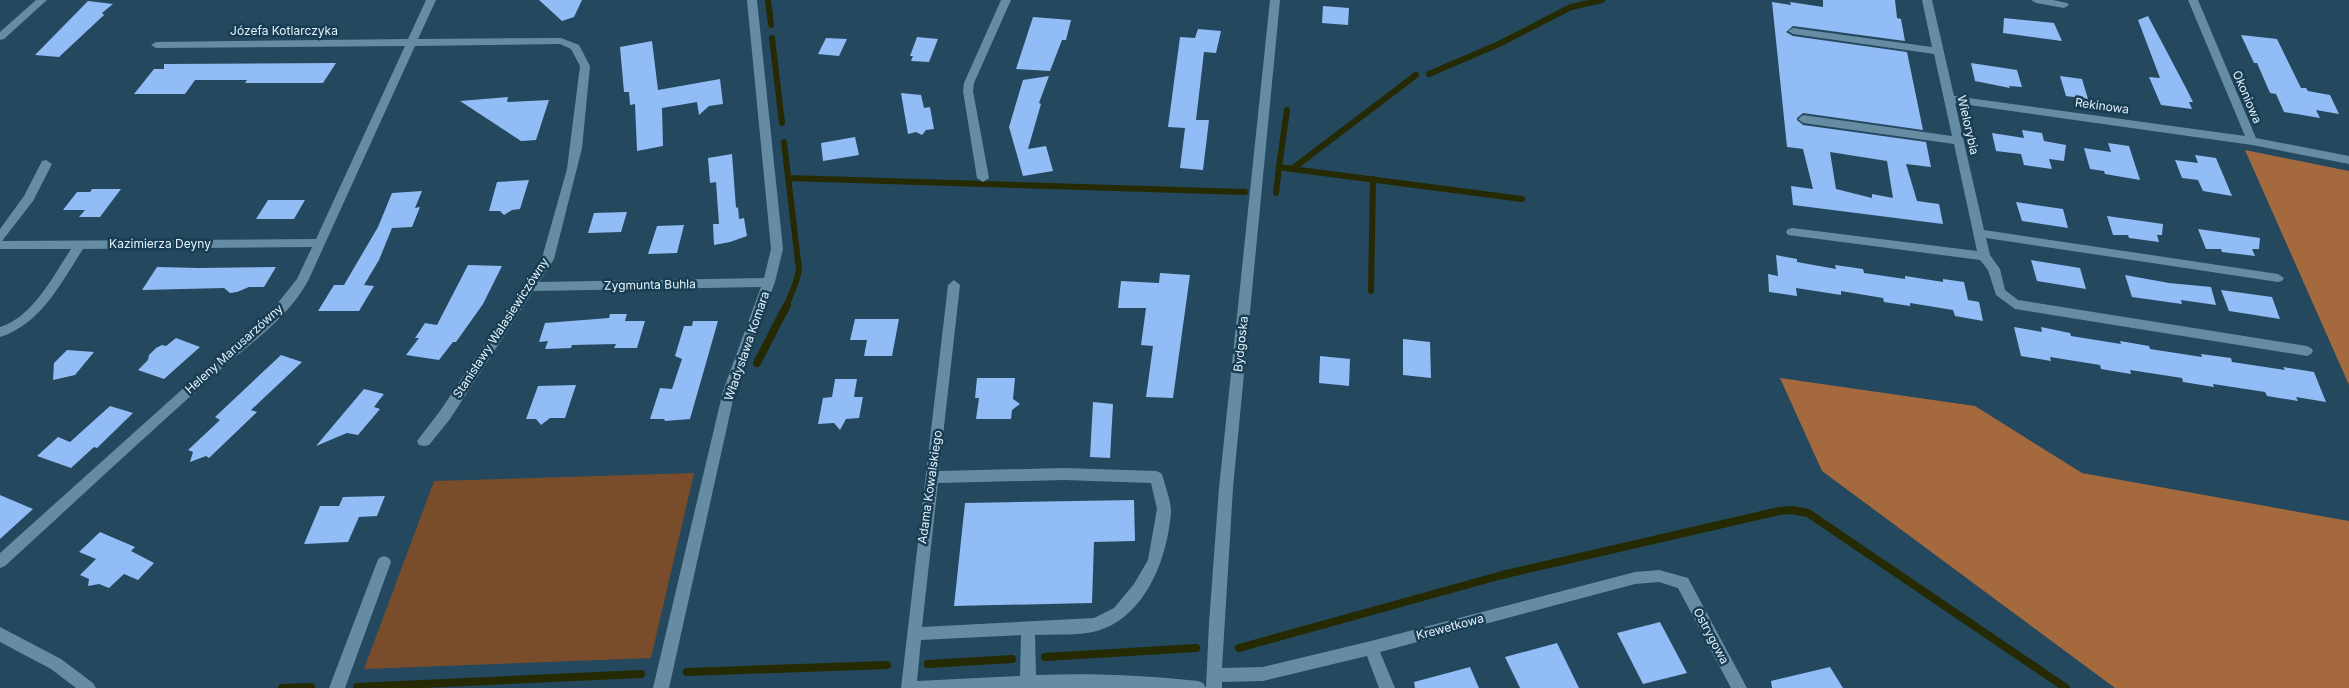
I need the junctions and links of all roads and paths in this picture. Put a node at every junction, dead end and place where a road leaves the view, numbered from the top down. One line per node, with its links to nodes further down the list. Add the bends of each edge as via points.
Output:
1 (42, 0): 11 (street)
2 (431, 0): 12 (street, Heleny Marusarzówny)
3 (752, 0): 30 (street, Władysława Komara, via 777,249)
4 (1006, 0): 21 (street, via 969,83)
5 (1275, 0): 44 (street, Bydgoska, via 1226,497)
6 (1927, 0): 14 (street, Wielorybia)
7 (2036, 0): 9 (street)
8 (2193, 0): 18 (street, Okoniowa)
9 (2064, 5)
10 (1793, 31): 14 (street)
11 (0, 37)
12 (412, 43): 13 (street, Józefa Kotlarczyka); 25 (street, Heleny Marusarzówny); 32 (street, Stanisławy Walasiewiczówny, via 561,41 575,47 585,66 573,169 548,259)
13 (156, 45)
14 (1938, 51): 15 (street, Wielorybia)
15 (1948, 99): 17 (street, Wielorybia); 18 (street, Rekinowa)
16 (1803, 119): 17 (street)
17 (1958, 141): 23 (street, Wielorybia)
18 (2252, 141): 19 (street, Okoniowa)
19 (2349, 160)
20 (46, 164): 24 (street, via 29,198)
21 (983, 178)
22 (1792, 232): 28 (street)
23 (1978, 232): 28 (street, Wielorybia); 29 (street)
24 (0, 237)
25 (320, 243): 26 (street, Kazimierza Deyny); 37 (street, Heleny Marusarzówny, via 294,294 267,322)
26 (80, 244): 27 (street, Kazimierza Deyny); 33 (street, via 30,316 10,330)
27 (0, 245)
28 (1984, 256): 34 (street, Wielorybia, via 1994,269 2000,292 2015,304)
29 (2278, 278)
30 (769, 282): 32 (street, Zygmunta Buhla); 48 (street, Władysława Komara, via 729,391)
31 (954, 285): 36 (street, Adama Kowalskiego)
32 (531, 287): 35 (street, Stanisławy Walasiewiczówny)
33 (0, 332)
34 (2307, 351)
35 (424, 441)
36 (931, 477): 40 (street, via 1064,474 1156,478 1164,509 1154,561 1139,589 1119,613 1095,625); 42 (street, Adama Kowalskiego)
37 (0, 562)
38 (384, 562): 47 (street)
39 (1683, 583): 43 (street, Krewetkowa, via 1659,576 1635,578); 53 (street, Ostrygowa)
40 (1028, 629): 42 (street); 45 (street)
41 (0, 634): 46 (street, via 56,664)
42 (914, 634): 49 (street, Adama Kowalskiego)
43 (1371, 648): 44 (street, Krewetkowa, via 1263,674); 52 (street)
44 (1214, 681)
45 (1028, 683): 50 (street); 51 (street, via 1128,681)
46 (88, 688)
47 (337, 688)
48 (661, 688)
49 (908, 688)
50 (915, 688)
51 (1198, 688)
52 (1387, 688)
53 (1739, 688)

